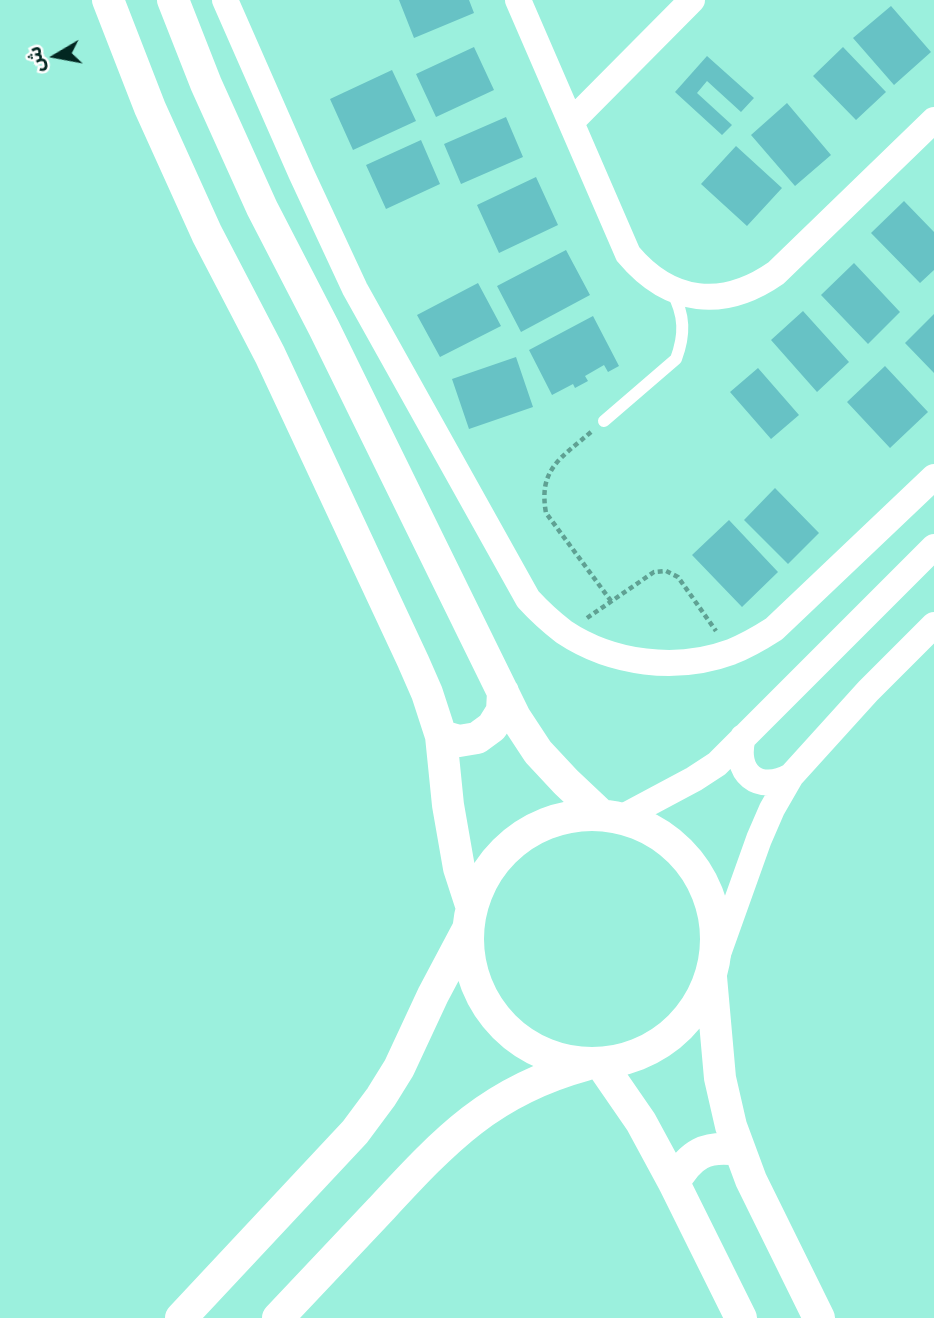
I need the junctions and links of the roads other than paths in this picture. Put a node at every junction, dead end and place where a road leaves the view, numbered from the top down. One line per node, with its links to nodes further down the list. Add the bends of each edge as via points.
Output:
1 (108, 0): 14 (street, via 207,234 270,355 413,661)
2 (173, 0): 13 (street, via 262,208)
3 (225, 0): 10 (street, via 355,289 528,599 565,632 610,654 658,663 731,652 774,629)
4 (518, 0): 7 (street)
5 (692, 0): 7 (street)
6 (934, 120): 8 (street, via 761,284 726,296 688,295)
7 (571, 122): 8 (street, via 628,254 654,280)
8 (671, 289): 9 (lane, via 682,316 676,359)
9 (604, 421)
10 (934, 477)
11 (934, 547): 15 (street)
12 (934, 625): 16 (street)
13 (503, 692): 14 (street, via 502,711 492,727 459,741); 17 (street, via 538,752 566,782)
14 (441, 736): 18 (street, via 448,805)
15 (744, 737): 16 (street, via 739,751 751,777 778,783); 17 (street, via 694,779)
16 (791, 776): 19 (street, via 759,839)
17 (611, 816): 18 (street, via 558,819 520,838 490,868); 19 (street, via 660,834 691,863 715,922)
18 (470, 918): 20 (street, via 469,949 475,979 501,1023 533,1049); 23 (street, via 381,1097 355,1132)
19 (712, 971): 20 (street, via 703,997 677,1030 642,1054); 21 (street, via 720,1078)
20 (596, 1064): 22 (street, via 640,1122); 24 (street, via 531,1084 461,1128)
21 (739, 1150): 22 (street, via 707,1150 693,1157); 26 (street)
22 (674, 1183): 25 (street)
23 (181, 1318)
24 (278, 1318)
25 (741, 1318)
26 (819, 1318)

